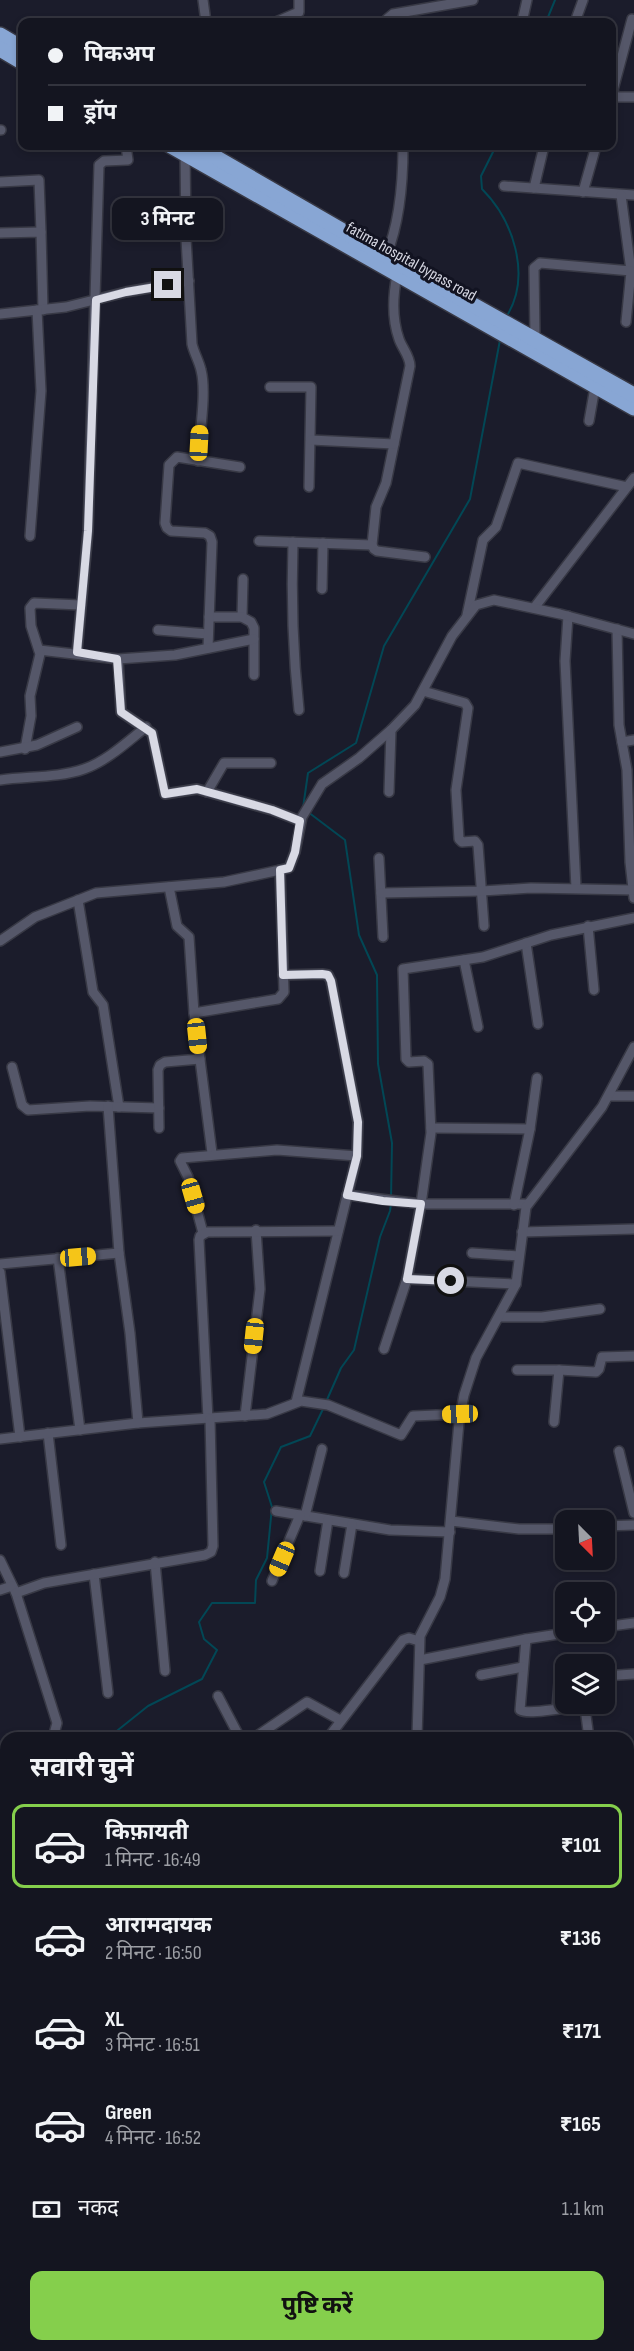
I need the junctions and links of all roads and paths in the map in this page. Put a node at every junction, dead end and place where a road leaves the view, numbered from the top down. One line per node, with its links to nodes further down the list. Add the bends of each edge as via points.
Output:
1 (203, 0): 6 (street)
2 (299, 0): 7 (street, via 299,12)
3 (473, 0): 8 (street)
4 (527, 0): 9 (street)
5 (583, 0): 10 (street)
6 (205, 18)
7 (285, 18)
8 (388, 18)
9 (523, 18)
10 (576, 18)
11 (632, 19): 16 (street)
12 (0, 35): 13 (highway)
13 (18, 46)
14 (0, 49): 15 (highway)
15 (18, 60)
16 (616, 66)
17 (616, 97): 18 (street)
18 (634, 97)
19 (127, 150): 37 (street, via 128,160 104,161 99,165)
20 (189, 150): 36 (street)
21 (192, 150): 33 (highway, fatima hospital bypass road)
22 (403, 150): 33 (street, via 397,222)
23 (543, 150): 27 (street)
24 (595, 150): 28 (street)
25 (0, 182): 31 (street, via 39,180)
26 (504, 186): 27 (street)
27 (534, 189): 28 (street)
28 (583, 192): 29 (street)
29 (621, 195): 30 (street); 34 (street)
30 (634, 195)
31 (41, 232): 32 (street); 38 (street)
32 (0, 233)
33 (384, 261): 35 (highway, fatima hospital bypass road); 41 (highway, fatima hospital bypass road)
34 (633, 271): 40 (street); 41 (street, via 536,264)
35 (398, 275): 42 (highway, fatima hospital bypass road); 49 (street, via 393,294 397,335 410,366)
36 (189, 281): 37 (street); 50 (street, via 192,344 202,389)
37 (96, 300): 38 (street); 63 (street, via 88,531)
38 (40, 310): 39 (street); 55 (street, via 40,391)
39 (0, 314)
40 (626, 322)
41 (535, 338): 42 (highway, fatima hospital bypass road)
42 (569, 365): 44 (highway, fatima hospital bypass road); 45 (highway, fatima hospital bypass road)
43 (270, 387): 48 (street, via 311,387)
44 (595, 387): 46 (highway, fatima hospital bypass road); 47 (street)
45 (634, 395)
46 (634, 408)
47 (589, 421)
48 (311, 440): 49 (street); 53 (street)
49 (394, 444): 59 (street, via 386,483 376,507)
50 (198, 461): 51 (street); 66 (street, via 177,457 169,465 165,523 171,531 210,536)
51 (240, 467)
52 (634, 478): 54 (street)
53 (309, 487)
54 (627, 487): 64 (street); 68 (street, via 518,463 496,527 483,540)
55 (30, 536)
56 (259, 541): 57 (street)
57 (293, 542): 58 (street); 80 (street, via 291,593)
58 (323, 543): 59 (street); 62 (street)
59 (372, 545): 60 (street, via 377,550)
60 (425, 556)
61 (243, 579): 67 (street)
62 (322, 589)
63 (81, 605): 75 (street, via 31,605 31,627); 76 (street)
64 (534, 608): 65 (street); 68 (street, via 494,600 476,604)
65 (568, 616): 69 (street); 97 (street, via 565,660)
66 (209, 617): 67 (street); 71 (street)
67 (242, 617): 73 (street, via 254,625)
68 (466, 618): 79 (street)
69 (617, 629): 72 (street); 85 (street)
70 (158, 630): 71 (street)
71 (208, 634): 74 (street)
72 (634, 634)
73 (254, 639): 74 (street); 78 (street)
74 (208, 648): 77 (street, via 176,655)
75 (39, 650): 76 (street); 86 (street)
76 (77, 652): 77 (street)
77 (117, 659): 81 (street, via 121,712)
78 (254, 675)
79 (423, 691): 83 (street); 98 (street, via 465,703 468,708 456,794 459,839 478,845)
80 (299, 710)
81 (146, 727): 89 (street, via 85,769); 90 (street, via 152,733 165,794 194,788)
82 (77, 728): 86 (street)
83 (391, 730): 91 (street); 92 (street, via 322,784)
84 (634, 740): 85 (street)
85 (622, 742): 93 (street)
86 (25, 748): 87 (street)
87 (0, 752)
88 (272, 763): 90 (street, via 224,763)
89 (0, 780)
90 (207, 792): 92 (street)
91 (389, 792)
92 (301, 819): 95 (street, via 289,868)
93 (631, 830): 100 (street)
94 (379, 858): 99 (street)
95 (280, 870): 96 (street, via 224,882); 109 (street)
96 (169, 887): 101 (street, via 96,893); 111 (street, via 177,926 189,937)
97 (576, 888): 98 (street); 100 (street)
98 (482, 891): 99 (street); 103 (street)
99 (381, 893): 105 (street)
100 (634, 894)
101 (78, 900): 106 (street, via 35,917); 121 (street, via 93,992 102,1005)
102 (634, 918): 104 (street)
103 (484, 926)
104 (588, 926): 107 (street); 110 (street)
105 (383, 937)
106 (0, 941)
107 (526, 943): 108 (street); 112 (street)
108 (464, 960): 113 (street); 124 (street, via 405,968 402,972 406,1059 428,1064)
109 (283, 975): 111 (street, via 284,992 278,999); 127 (street, via 322,974 331,981 358,1122)
110 (594, 990)
111 (195, 1013): 115 (street)
112 (538, 1024)
113 (478, 1027)
114 (634, 1047): 118 (street)
115 (200, 1059): 122 (street, via 160,1065); 126 (street)
116 (12, 1067): 120 (street, via 24,1108 28,1110)
117 (537, 1078): 125 (street)
118 (609, 1096): 119 (street); 130 (street)
119 (634, 1096)
120 (108, 1106): 121 (street); 137 (street)
121 (119, 1107): 122 (street)
122 (159, 1108): 123 (street)
123 (159, 1128)
124 (431, 1128): 125 (street); 129 (street)
125 (530, 1129): 131 (street)
126 (212, 1154): 127 (street, via 277,1150); 136 (street, via 180,1159)
127 (357, 1156): 128 (street)
128 (347, 1195): 129 (street); 134 (street)
129 (421, 1204): 131 (street); 143 (street)
130 (527, 1204): 131 (street); 135 (street)
131 (514, 1205)
132 (634, 1229): 135 (street)
133 (256, 1230): 134 (street); 136 (street); 153 (street, via 260,1289)
134 (338, 1231): 151 (street)
135 (522, 1232): 139 (street)
136 (203, 1233): 154 (street, via 199,1240)
137 (119, 1253): 140 (street); 156 (street)
138 (472, 1253): 139 (street)
139 (519, 1256): 144 (street)
140 (58, 1258): 141 (street); 157 (street)
141 (0, 1264)
142 (0, 1272): 159 (street)
143 (407, 1279): 144 (street); 147 (street)
144 (516, 1284): 146 (street)
145 (600, 1309): 146 (street, via 542,1317)
146 (500, 1317): 152 (street, via 473,1366)
147 (384, 1349)
148 (634, 1356): 150 (street, via 602,1357 596,1372)
149 (517, 1370): 150 (street)
150 (559, 1370): 155 (street)
151 (296, 1402): 152 (street, via 328,1405 401,1435 412,1416); 153 (street, via 267,1414)
152 (460, 1414): 167 (street)
153 (245, 1416): 154 (street)
154 (209, 1419): 156 (street); 175 (street, via 213,1549 205,1555)
155 (554, 1422)
156 (138, 1424): 157 (street)
157 (80, 1430): 158 (street)
158 (48, 1433): 159 (street); 173 (street)
159 (20, 1437): 160 (street)
160 (0, 1439)
161 (322, 1449): 165 (street)
162 (619, 1451): 164 (street)
163 (276, 1511): 165 (street)
164 (634, 1513)
165 (302, 1516): 166 (street); 179 (street)
166 (328, 1520): 168 (street); 176 (street)
167 (451, 1521): 171 (street); 172 (street)
168 (352, 1524): 172 (street); 177 (street)
169 (634, 1525): 170 (street)
170 (615, 1526)
171 (555, 1529)
172 (450, 1532): 186 (street, via 443,1589)
173 (61, 1545)
174 (0, 1560): 180 (street)
175 (155, 1562): 178 (street); 189 (street)
176 (320, 1571)
177 (344, 1573)
178 (94, 1574): 180 (street); 193 (street)
179 (272, 1581)
180 (14, 1589): 181 (street); 198 (street, via 57,1723)
181 (0, 1590)
182 (634, 1623): 183 (street)
183 (615, 1626)
184 (555, 1635): 185 (street)
185 (525, 1639): 187 (street); 188 (street)
186 (419, 1641): 187 (street); 197 (street, via 403,1640)
187 (420, 1660): 202 (street)
188 (523, 1667): 191 (street); 195 (street, via 520,1710 526,1713)
189 (165, 1671)
190 (634, 1674): 192 (street)
191 (481, 1675)
192 (615, 1675)
193 (108, 1693)
194 (218, 1696): 199 (street)
195 (555, 1708)
196 (586, 1714): 203 (street)
197 (340, 1720): 200 (street, via 307,1702); 201 (street)
198 (55, 1732)
199 (237, 1732)
200 (263, 1732)
201 (332, 1732)
202 (417, 1732)
203 (588, 1732)

